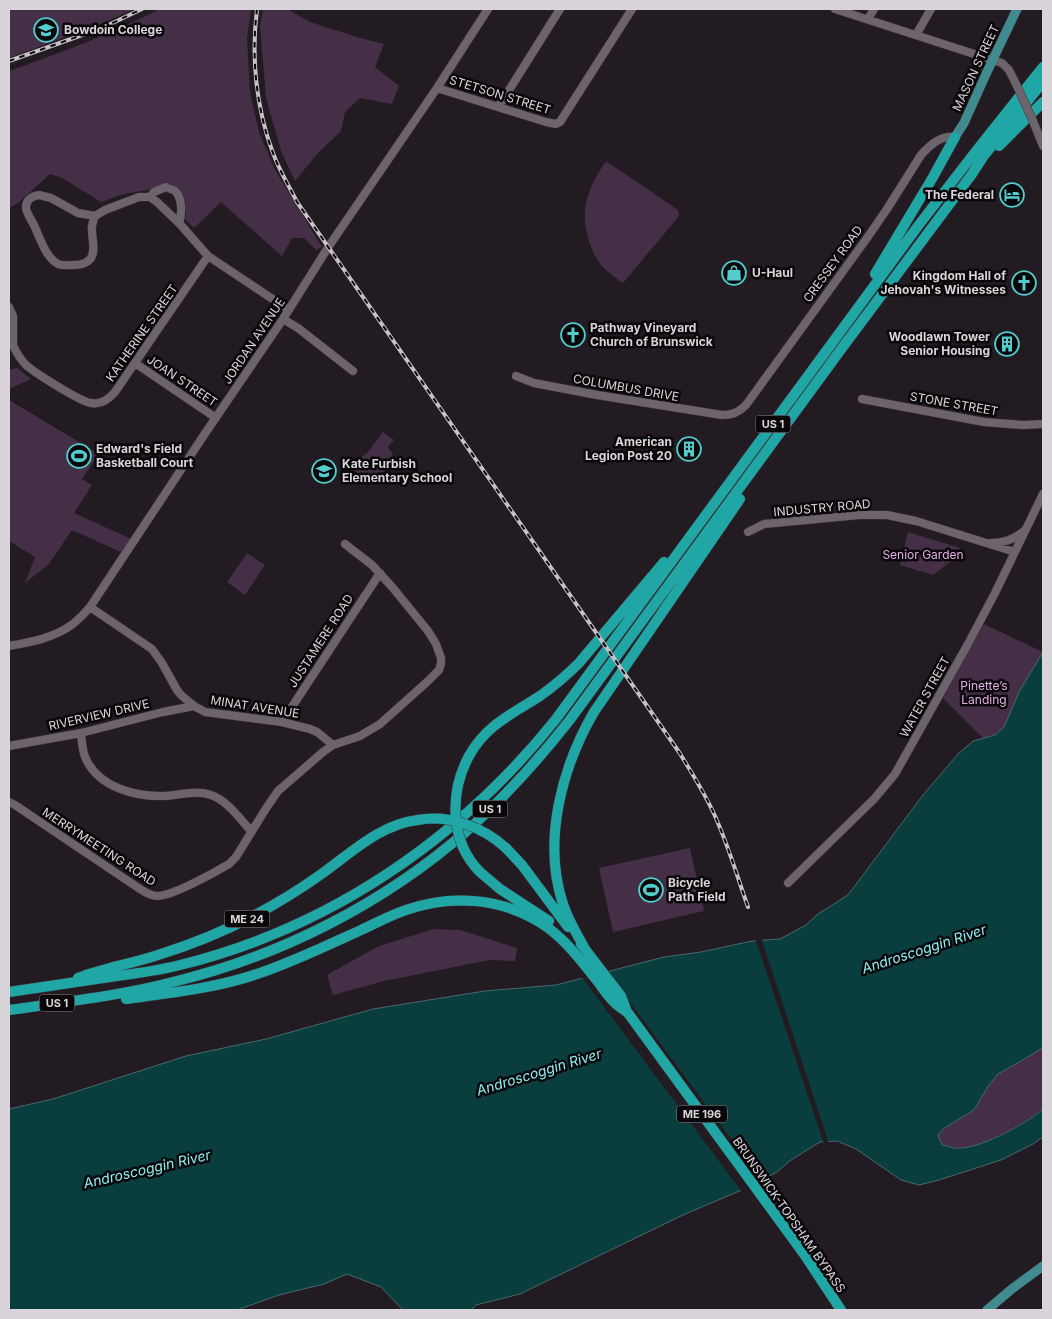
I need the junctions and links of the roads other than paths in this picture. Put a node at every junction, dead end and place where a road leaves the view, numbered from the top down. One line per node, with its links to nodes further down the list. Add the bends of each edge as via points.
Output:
1 (488, 9): 13 (street, JORDAN AVENUE)
2 (560, 9): 15 (street)
3 (632, 9): 15 (street, STETSON STREET, via 560,122 546,122)
4 (835, 9): 8 (street)
5 (874, 9): 8 (street)
6 (931, 9): 9 (street)
7 (1017, 9): 10 (main road, MASON STREET)
8 (868, 19): 9 (street)
9 (916, 35): 10 (street)
10 (993, 60): 16 (main road, MASON STREET); 17 (street, bridge, via 1006,66)
11 (1043, 68): 23 (highway, US 1)
12 (1043, 82): 18 (highway, US 1)
13 (437, 88): 15 (street, STETSON STREET); 25 (street, JORDAN AVENUE, via 331,242)
14 (1043, 102): 18 (highway)
15 (499, 106)
16 (955, 137): 23 (highway, via 934,178 875,274); 32 (street, CRESSEY ROAD, via 932,143 921,155 867,238 742,410)
17 (1043, 146)
18 (972, 174): 35 (highway, US 1)
19 (150, 197): 20 (street, via 138,197); 21 (street); 21 (street, via 166,187 174,190 181,208)
20 (95, 216): 20 (street, via 92,257 83,264 64,266 51,259 26,211 26,204 33,196 45,196 78,213)
21 (179, 223): 22 (street)
22 (208, 256): 25 (street); 28 (street, KATHERINE STREET)
23 (867, 296): 41 (highway, US 1)
24 (9, 307): 27 (street, KATHERINE STREET, via 13,316)
25 (289, 310): 26 (street, JORDAN AVENUE)
26 (283, 319): 29 (street); 33 (street, JORDAN AVENUE)
27 (11, 344): 28 (street, KATHERINE STREET, via 25,364 92,404 111,397)
28 (135, 363): 33 (street, JOAN STREET)
29 (353, 371)
30 (516, 376): 32 (street, COLUMBUS DRIVE, via 626,400)
31 (862, 399): 34 (street, STONE STREET, via 984,422)
32 (734, 414)
33 (216, 418): 44 (street, JORDAN AVENUE)
34 (1043, 424)
35 (756, 466): 54 (highway, via 742,496 594,712 570,760 559,805 556,874 562,902); 58 (highway, US 1, via 554,740 505,795 451,844 370,901 286,944 197,976)
36 (1043, 494): 37 (street, WATER STREET)
37 (1026, 529): 39 (street, INDUSTRY ROAD, via 1016,538); 42 (street, WATER STREET)
38 (748, 532): 39 (street, INDUSTRY ROAD, via 764,524 875,514 916,521)
39 (986, 543): 42 (street, INDUSTRY ROAD)
40 (345, 544): 43 (street, MERRYMEETING ROAD)
41 (679, 552): 55 (highway, bridge, via 665,561 579,663 545,692 495,724 469,756 461,774 456,800 458,830 473,865 492,883 554,925 572,944); 56 (highway, US 1, via 525,756 474,807 399,867 338,904 228,951 159,970)
42 (1015, 552): 53 (street, WATER STREET, via 895,774 874,799)
43 (380, 573): 47 (street, JUSTAMERE ROAD); 49 (street, MERRYMEETING ROAD, via 432,638 440,651 441,664 427,682 380,724 360,736)
44 (90, 607): 45 (street, JORDAN AVENUE, via 59,633); 46 (street, MINAT AVENUE, via 152,650 176,690)
45 (9, 646)
46 (194, 706): 47 (street, MINAT AVENUE, via 205,712); 48 (street, RIVERVIEW DRIVE)
47 (282, 722): 49 (street, MINAT AVENUE, via 317,732)
48 (81, 733): 50 (street, RIVERVIEW DRIVE); 52 (street, via 83,752 90,766 115,787 143,795 210,795 223,802)
49 (333, 745): 52 (street, MERRYMEETING ROAD, via 278,791)
50 (9, 746)
51 (9, 802): 52 (street, MERRYMEETING ROAD, via 153,896 171,892 229,864)
52 (251, 831)
53 (788, 883)
54 (585, 949): 56 (highway, ME 24, bridge, via 506,848 489,835 464,824 431,818 400,824 376,835 283,899 229,928 176,949); 60 (highway, ME 196, via 621,996)
55 (574, 952): 58 (highway, via 553,931 516,910 476,900 443,902 406,910 291,961 242,978 190,990 124,999); 60 (highway, ME 196, via 613,1001)
56 (59, 985): 57 (highway, US 1)
57 (9, 992)
58 (105, 996): 59 (highway, US 1)
59 (9, 1010)
60 (628, 1013): 62 (highway, BRUNSWICK-TOPSHAM BYPASS / ME 196, via 804,1254)
61 (1043, 1266): 63 (main road)
62 (841, 1310)
63 (986, 1310)

